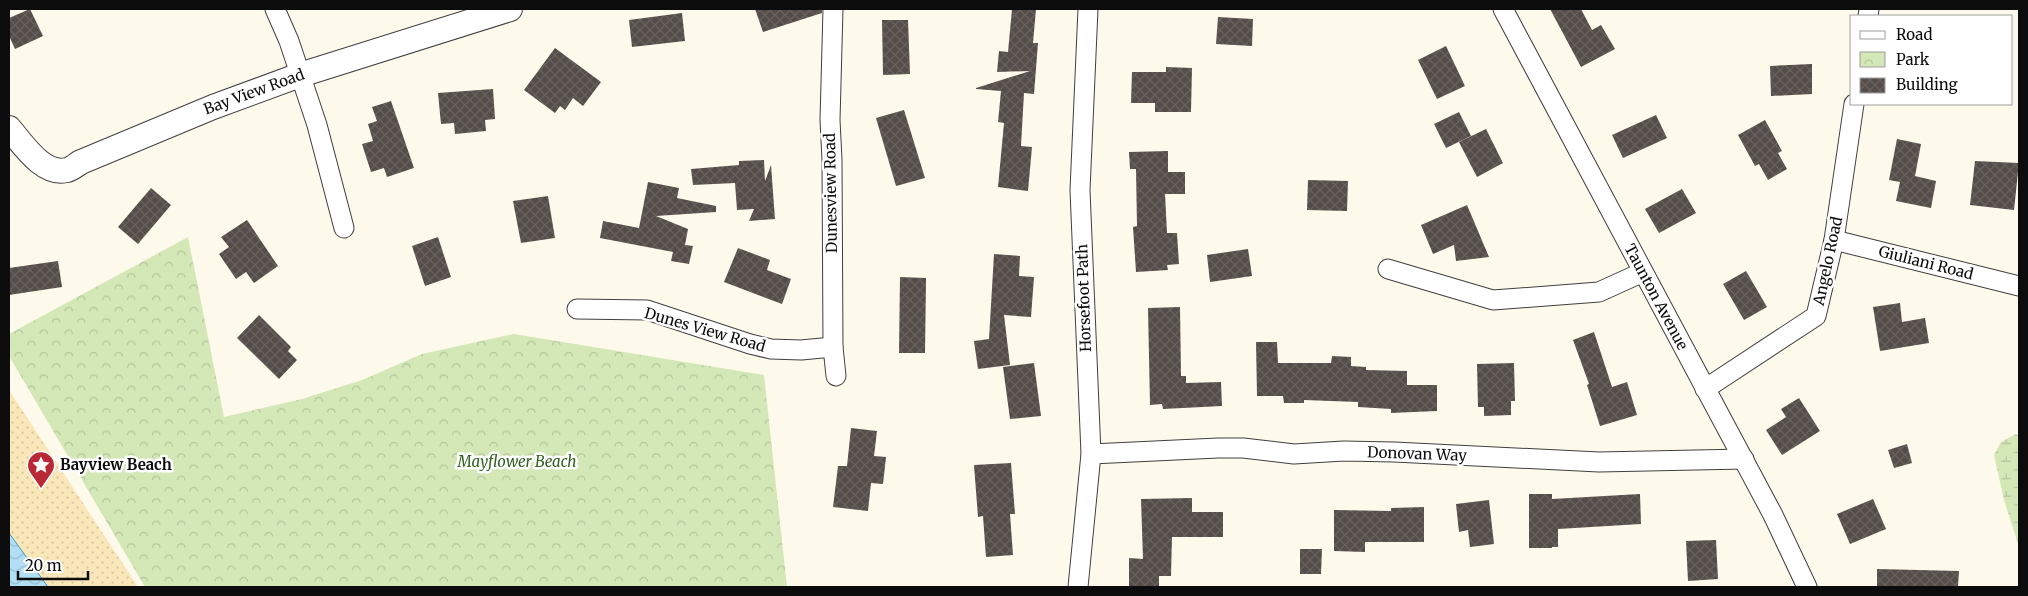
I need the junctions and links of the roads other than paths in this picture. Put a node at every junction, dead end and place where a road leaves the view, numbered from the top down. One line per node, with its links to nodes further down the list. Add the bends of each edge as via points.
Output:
1 (275, 9): 6 (street)
2 (510, 9): 6 (street, Bay View Road)
3 (833, 9): 15 (street, Dunesview Road, via 830,120)
4 (1088, 9): 18 (street, Horsefoot Path, via 1080,190)
5 (1503, 9): 12 (street, Taunton Avenue)
6 (300, 74): 8 (street, Bay View Road, via 212,107 67,170 46,168); 9 (street)
7 (1854, 105): 10 (street, Angelo Road)
8 (11, 131)
9 (344, 228)
10 (1834, 240): 13 (street, Giuliani Road); 17 (street, Angelo Road, via 1816,316)
11 (1388, 269): 12 (street, via 1493,300 1599,292)
12 (1643, 272): 17 (street, Taunton Avenue)
13 (2019, 286)
14 (577, 309): 15 (street, Dunes View Road, via 647,310 771,349)
15 (833, 347): 16 (street, Dunesview Road)
16 (836, 376)
17 (1706, 389): 19 (street, Taunton Avenue)
18 (1091, 454): 19 (street, Donovan Way, via 1226,448 1294,454 1394,452 1599,462); 20 (street, Horsefoot Path)
19 (1744, 459): 21 (street, Taunton Avenue)
20 (1078, 587)
21 (1807, 587)

